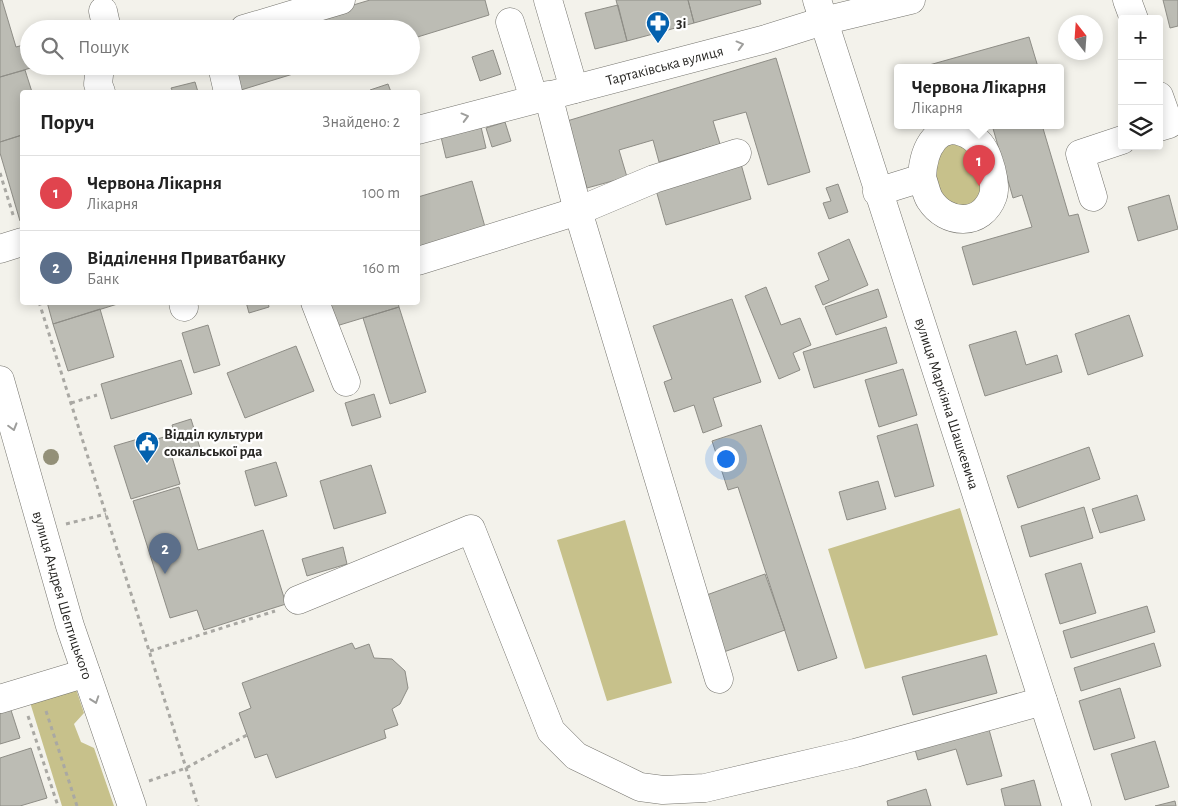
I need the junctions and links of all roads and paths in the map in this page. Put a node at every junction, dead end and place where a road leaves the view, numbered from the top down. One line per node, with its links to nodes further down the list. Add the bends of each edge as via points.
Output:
1 (341, 0): 7 (street)
2 (548, 0): 11 (street)
3 (910, 0): 5 (street, Тартаківська вулиця)
4 (1127, 0): 6 (street)
5 (820, 10): 11 (street, Тартаківська вулиця, one-way to 5, via 766,39); 22 (street, вулиця Маркіяна Шашкевича)
6 (1133, 15)
7 (274, 20)
8 (510, 22): 14 (street)
9 (99, 75): 12 (street)
10 (224, 75): 13 (street)
11 (574, 89): 14 (street, Тартаківська вулиця)
12 (100, 90)
13 (228, 90)
14 (541, 97): 17 (street, Тартаківська вулиця, one-way to 14); 24 (street)
15 (1163, 108): 16 (street, via 1168,124)
16 (1163, 126)
17 (420, 129)
18 (1118, 141): 23 (street, via 1080,154)
19 (737, 154): 24 (street, via 654,179)
20 (0, 173): 25 (path)
21 (922, 178): 22 (street)
22 (877, 192): 39 (street, вулиця Маркіяна Шашкевича)
23 (1093, 197)
24 (578, 211): 27 (street); 37 (street)
25 (18, 231): 26 (street)
26 (0, 249)
27 (420, 260)
28 (40, 305): 33 (path)
29 (316, 305): 31 (street)
30 (0, 380): 36 (street, вулиця Андрея Шептицького, one-way to 36)
31 (346, 382)
32 (97, 396): 33 (path)
33 (71, 403): 35 (path)
34 (298, 600): 35 (path, via 272,612); 42 (street, via 471,529 552,731 576,756)
35 (150, 651): 41 (path)
36 (86, 673): 38 (street); 43 (street, вулиця Андрея Шептицького, one-way to 43)
37 (720, 678)
38 (19, 693): 44 (path); 45 (path)
39 (1043, 701): 42 (street, via 855,753 705,788 663,790); 47 (street, вулиця Маркіяна Шашкевича)
40 (247, 735): 41 (path)
41 (186, 768): 43 (path, via 149,781); 46 (path)
42 (633, 797)
43 (139, 798)
44 (58, 806)
45 (77, 806)
46 (198, 806)
47 (1077, 806)

